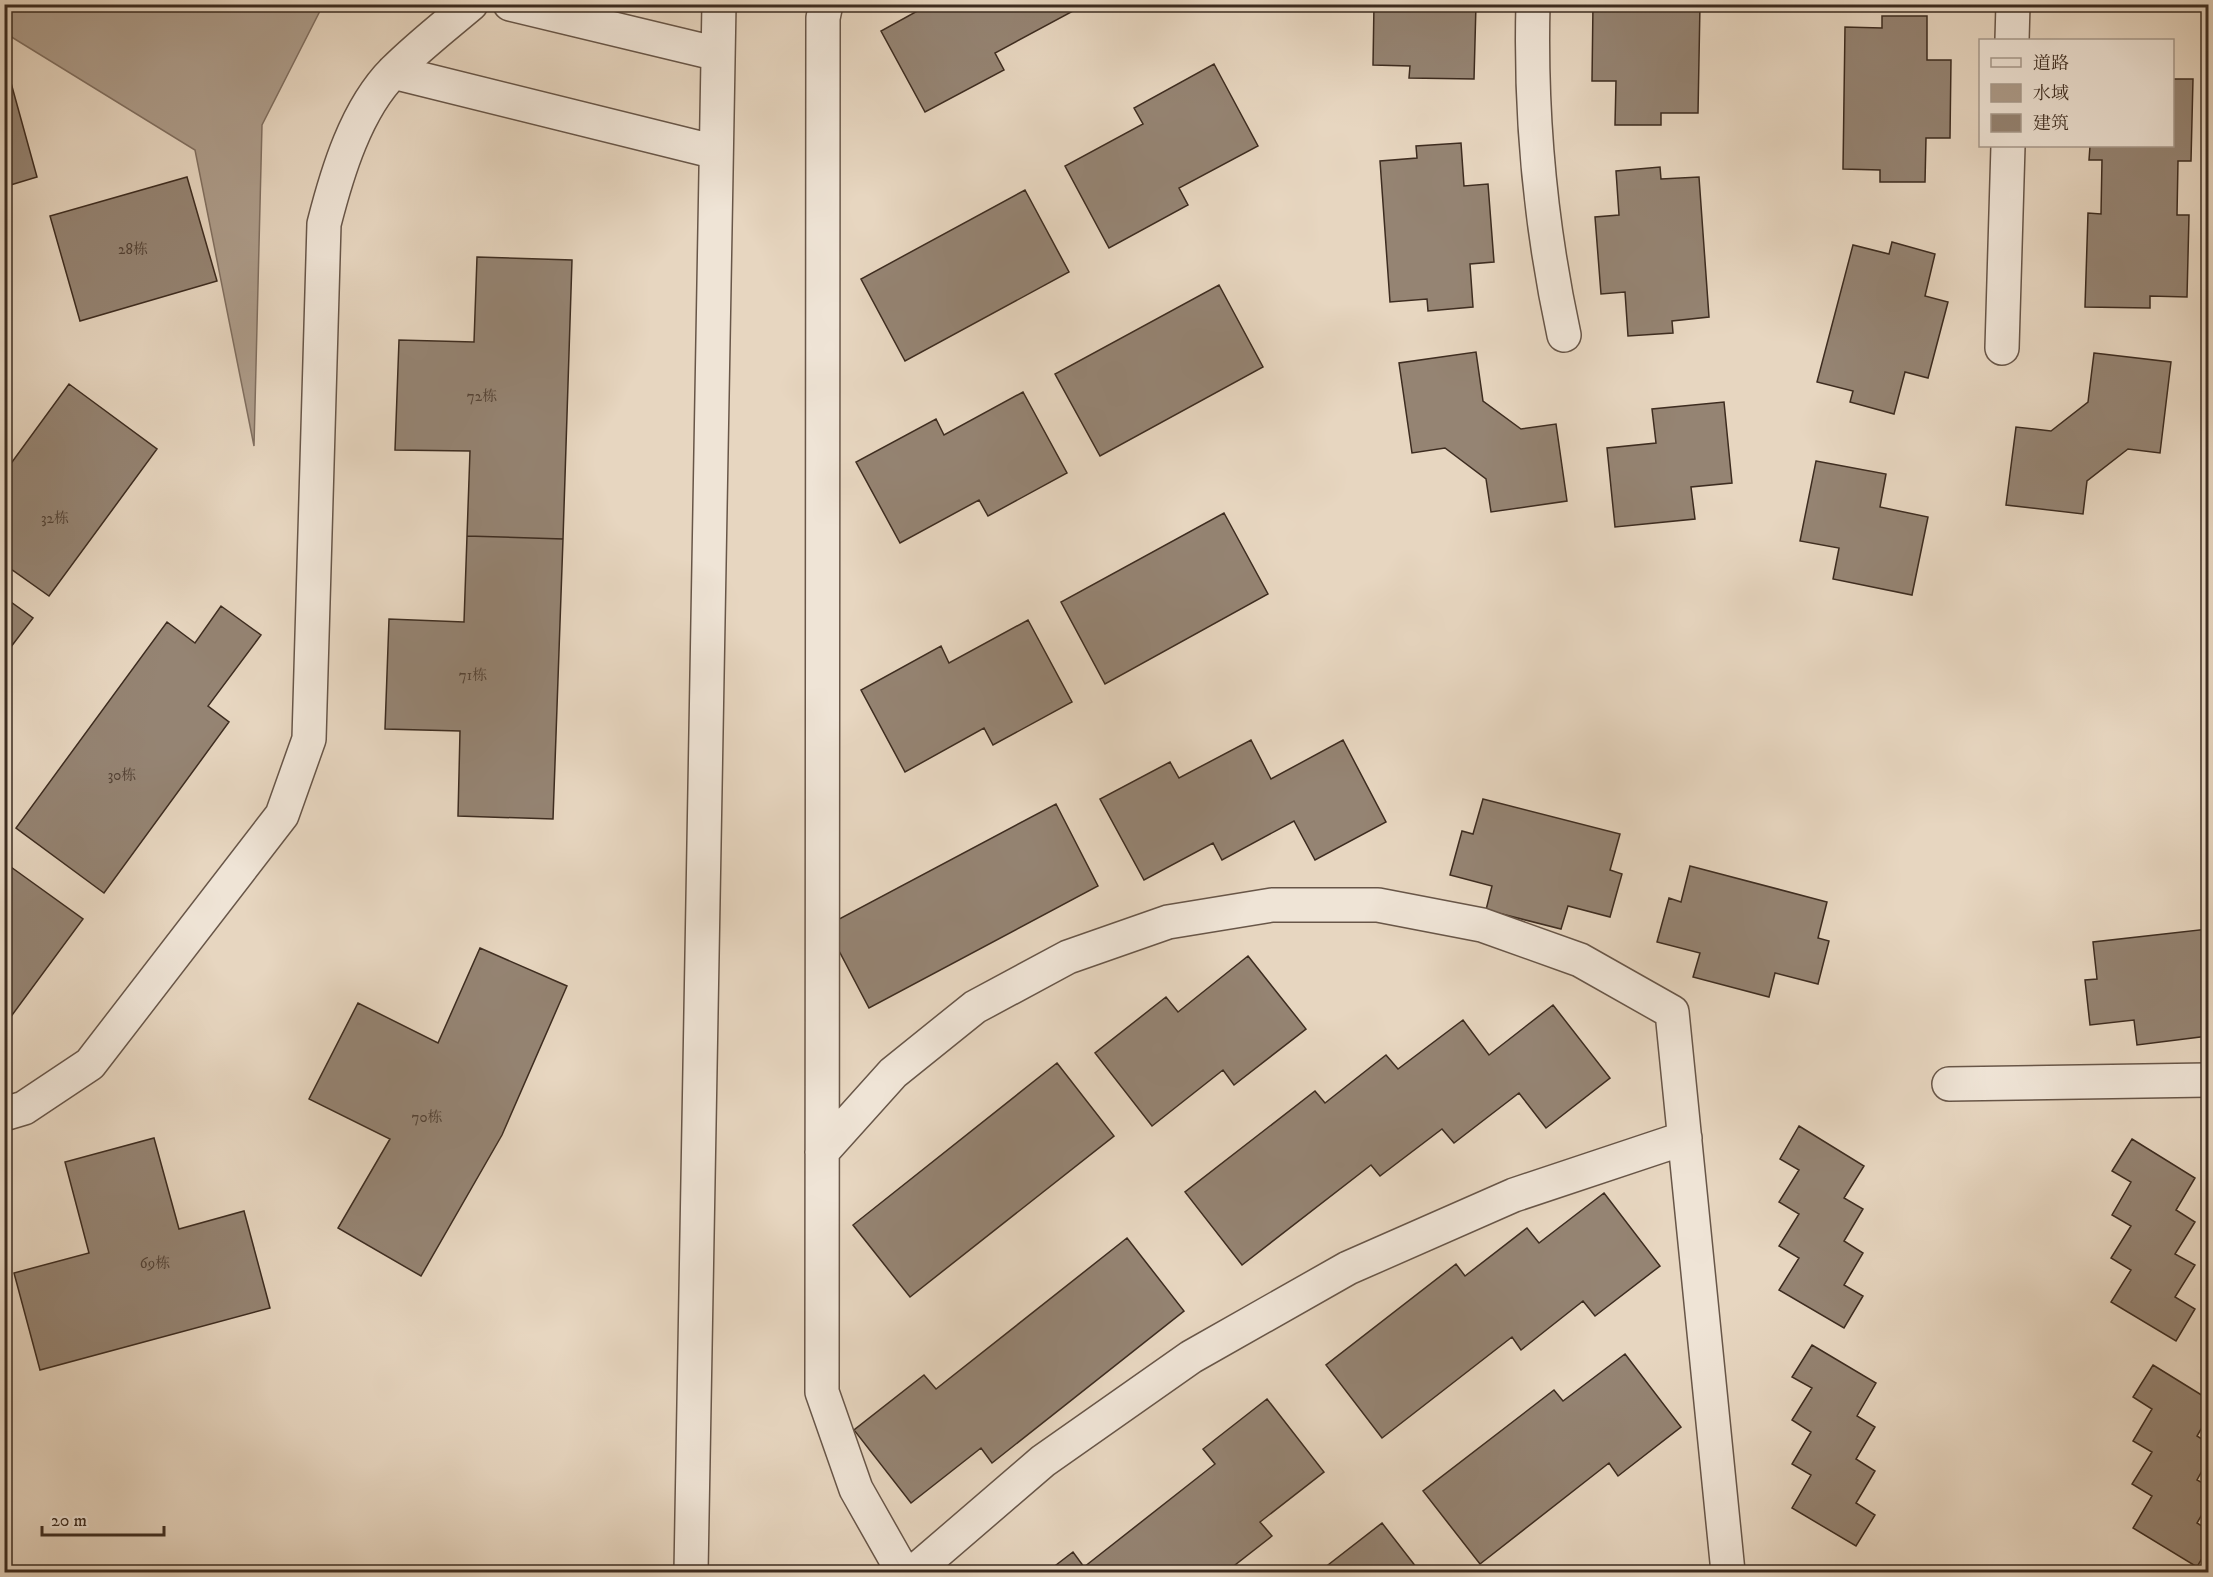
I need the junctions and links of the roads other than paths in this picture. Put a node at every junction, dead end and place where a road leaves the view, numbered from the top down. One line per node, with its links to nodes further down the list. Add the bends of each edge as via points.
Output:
1 (471, 4): 9 (street)
2 (510, 4): 8 (street)
3 (719, 4): 8 (street)
4 (826, 4): 18 (street)
5 (1533, 4): 12 (street, via 1533,124 1539,195)
6 (2013, 4): 7 (street)
7 (2012, 39)
8 (718, 54): 11 (street)
9 (393, 72): 11 (street); 16 (street, via 351,139 338,170 324,224 309,739 282,815 90,1064 24,1108)
10 (2008, 147): 13 (street)
11 (716, 152): 19 (street)
12 (1564, 335)
13 (2002, 348)
14 (2208, 1080): 15 (street)
15 (1949, 1084)
16 (4, 1114)
17 (1684, 1138): 18 (street, via 1672,1012 1581,960 1482,925 1378,905 1272,905 1168,922 1068,957 986,1001 893,1073); 21 (street, via 1514,1195 1348,1268 1191,1358 1043,1461); 22 (street)
18 (822, 1152): 20 (street, via 822,1392 856,1489)
19 (691, 1572)
20 (903, 1572)
21 (914, 1572)
22 (1728, 1572)

